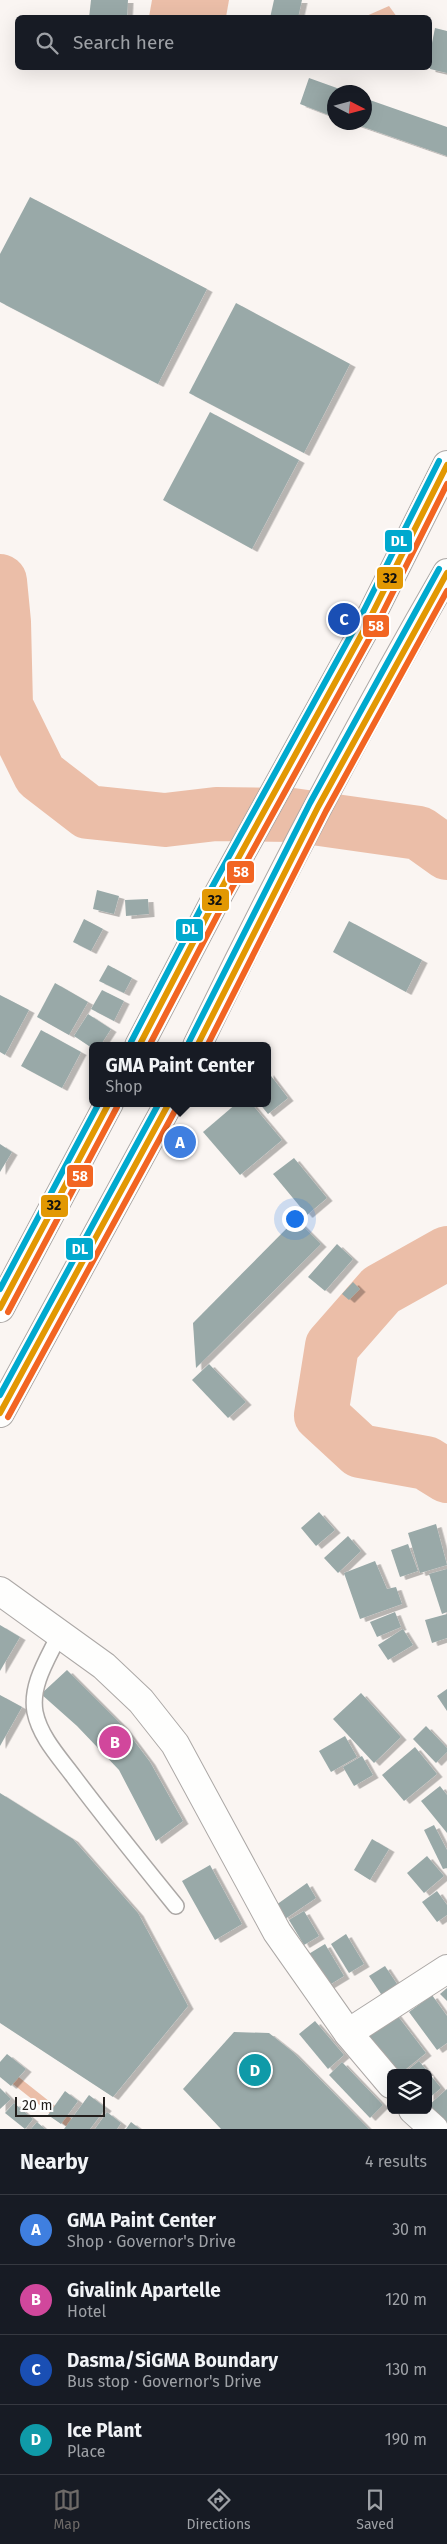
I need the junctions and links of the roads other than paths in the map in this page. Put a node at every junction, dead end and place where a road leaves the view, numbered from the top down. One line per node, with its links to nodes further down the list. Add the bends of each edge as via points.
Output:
1 (447, 465): 3 (main road, via 364,630)
2 (447, 573): 4 (main road, via 260,916)
3 (141, 1042)
4 (199, 1042)
5 (107, 1107): 7 (main road)
6 (167, 1107): 8 (main road)
7 (0, 1308)
8 (0, 1413)
9 (0, 1591): 10 (main road)
10 (60, 1633): 11 (lane, via 40,1676 35,1696 35,1712 41,1729 101,1812); 13 (main road, via 104,1666 142,1701 175,1744 277,1932)
11 (176, 1906)
12 (447, 1969): 13 (main road)
13 (348, 2033): 14 (main road)
14 (387, 2079)
15 (417, 2114): 16 (main road)
16 (434, 2129)

